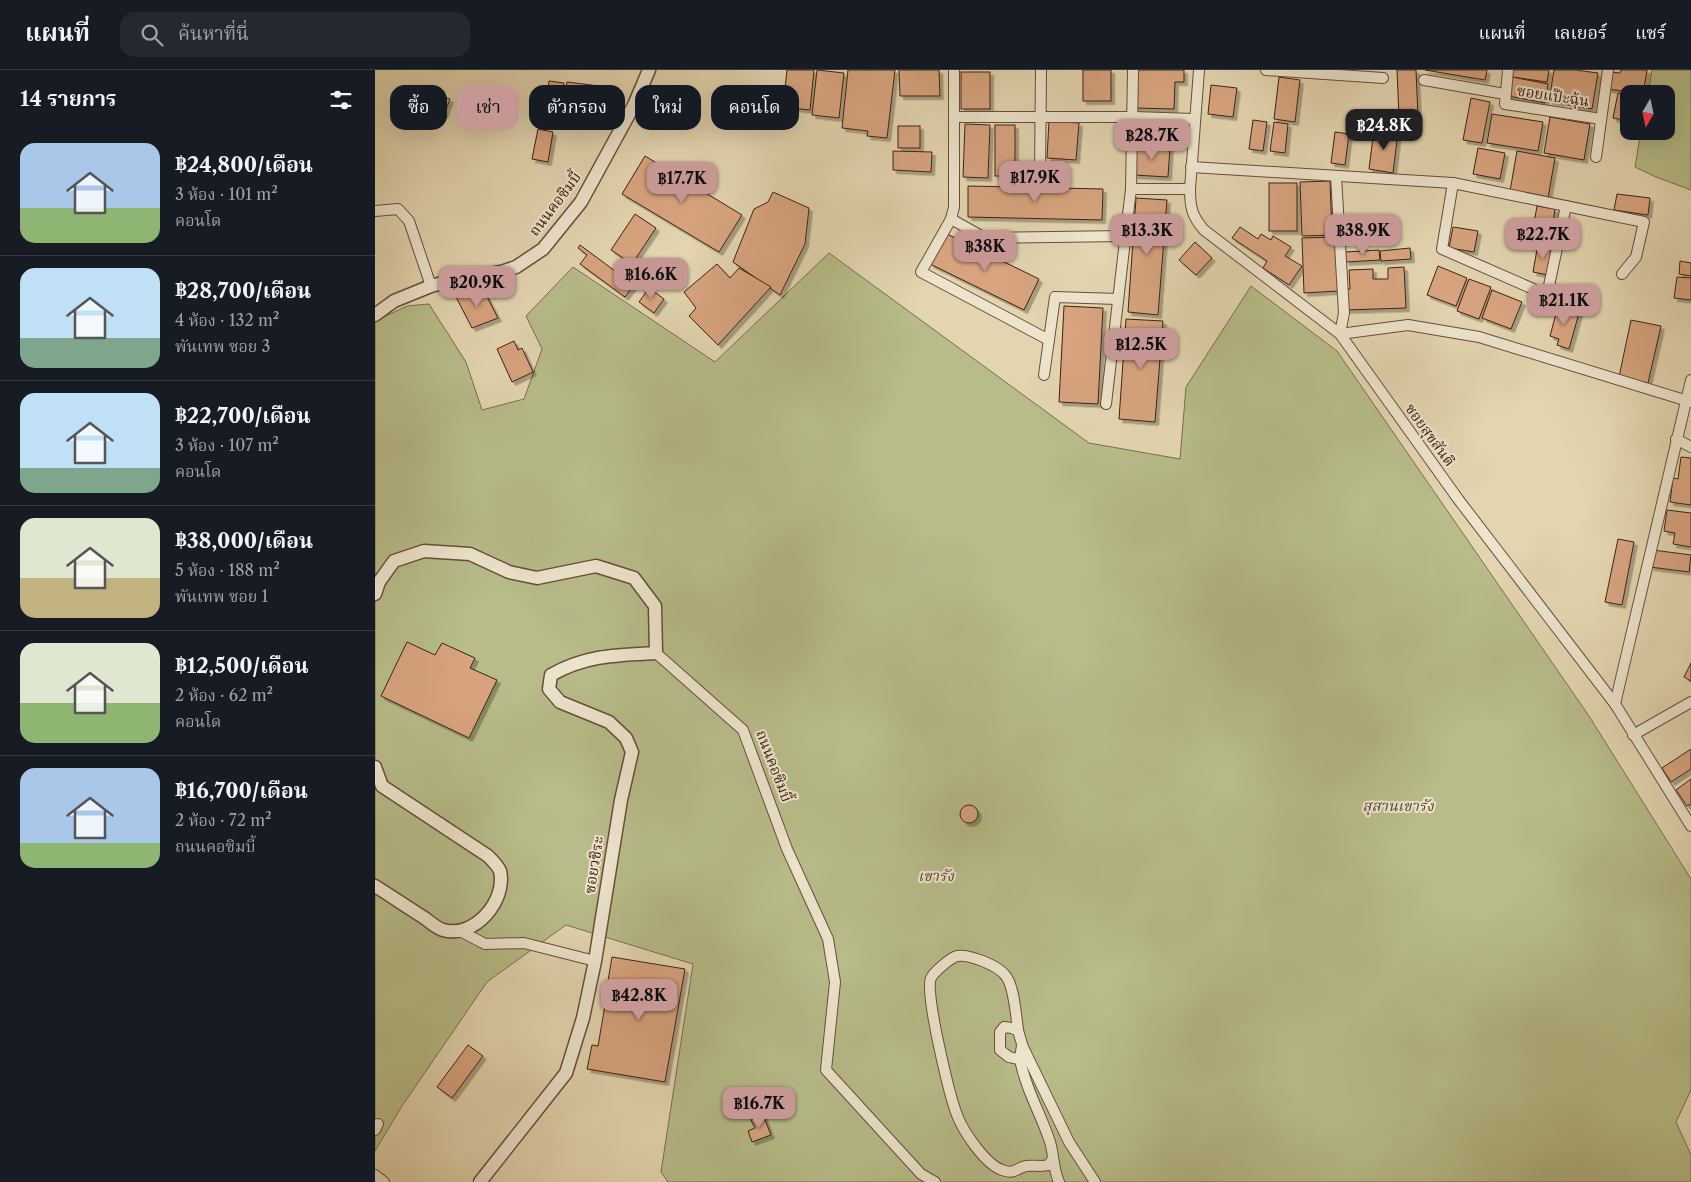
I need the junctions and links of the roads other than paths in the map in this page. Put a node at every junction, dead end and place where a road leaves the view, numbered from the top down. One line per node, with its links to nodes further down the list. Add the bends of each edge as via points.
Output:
1 (649, 70): 29 (street, ถนนคอซิมบี้, via 581,202 543,249 516,267 501,272)
2 (954, 70): 12 (street)
3 (1041, 70): 13 (street)
4 (1133, 70): 14 (street)
5 (1199, 70): 15 (street, ซอยสุขสันติ)
6 (1266, 70): 9 (street)
7 (1508, 70): 11 (street, ซอยแป๊ะฉุ้น)
8 (1608, 70): 16 (street)
9 (1383, 78)
10 (1424, 80): 11 (street)
11 (1505, 94): 16 (street, ซอยแป๊ะฉุ้น, via 1505,104)
12 (955, 117): 13 (street); 26 (street, via 954,207)
13 (1040, 117): 14 (street); 19 (street)
14 (1133, 117): 15 (street); 22 (street)
15 (1194, 119): 18 (street, ซอยสุขสันติ)
16 (1601, 119): 17 (street)
17 (1596, 157)
18 (1191, 167): 20 (street); 23 (street, ซอยสุขสันติ)
19 (1041, 174)
20 (1336, 176): 21 (street); 32 (street, via 1344,313)
21 (1453, 183): 24 (street); 24 (street, via 1442,249 1547,295)
22 (1131, 189): 23 (street); 27 (street)
23 (1190, 189): 32 (street, ซอยสุขสันติ, via 1194,218 1204,230)
24 (1566, 206): 28 (street, via 1644,222 1636,257)
25 (375, 211): 29 (street, via 398,209 409,221)
26 (951, 219): 27 (street, via 985,238); 33 (street, via 921,272)
27 (1125, 236): 30 (street)
28 (1622, 274)
29 (431, 286): 31 (street, ถนนคอซิมบี้, via 394,301)
30 (1118, 299): 33 (street, via 1055,297); 37 (street)
31 (375, 316)
32 (1340, 334): 36 (street, via 1408,325 1479,337); 43 (street, ซอยสุขสันติ, via 1458,499)
33 (1049, 340): 34 (street)
34 (1044, 375)
35 (1691, 380): 36 (street)
36 (1689, 401): 38 (street)
37 (1105, 404)
38 (1677, 440): 39 (street); 43 (street)
39 (1691, 447)
40 (375, 594): 41 (street, via 379,582 394,561 423,551 470,554 509,572 537,578 596,566 634,578 655,606)
41 (656, 653): 49 (street, ซอยวชิระ, via 610,655 567,666 551,675 549,689 560,702 609,722 626,738 632,752); 58 (street, ถนนคอซิมบี้, via 743,730 787,849 828,939 835,982 826,1070 921,1174)
42 (1691, 702): 44 (street)
43 (1615, 704): 44 (street, ซอยสุขสันติ)
44 (1633, 735): 46 (street, ซอยสุขสันติ)
45 (375, 767): 48 (street, via 382,786 488,856 499,869 501,884 486,915)
46 (1691, 826)
47 (375, 886): 48 (street, via 442,930)
48 (460, 932): 49 (street, via 485,944 524,944)
49 (595, 961): 57 (street, ซอยวชิระ, via 583,1018 565,1073)
50 (1018, 1031): 51 (street); 51 (street, via 1004,1028 1000,1032 1000,1050 1009,1057); 53 (street, via 1014,998 1006,975 988,964 973,957 955,956 931,978 929,989 937,1040 957,1116 978,1150 1000,1170 1010,1173 1025,1166)
51 (1025, 1060): 52 (street, via 1030,1094 1051,1143); 59 (street, via 1069,1142)
52 (1053, 1158): 53 (street, via 1049,1165); 55 (street)
53 (1037, 1167): 55 (street)
54 (375, 1175): 56 (street)
55 (1057, 1178)
56 (384, 1182)
57 (479, 1182)
58 (935, 1182)
59 (1095, 1182)

